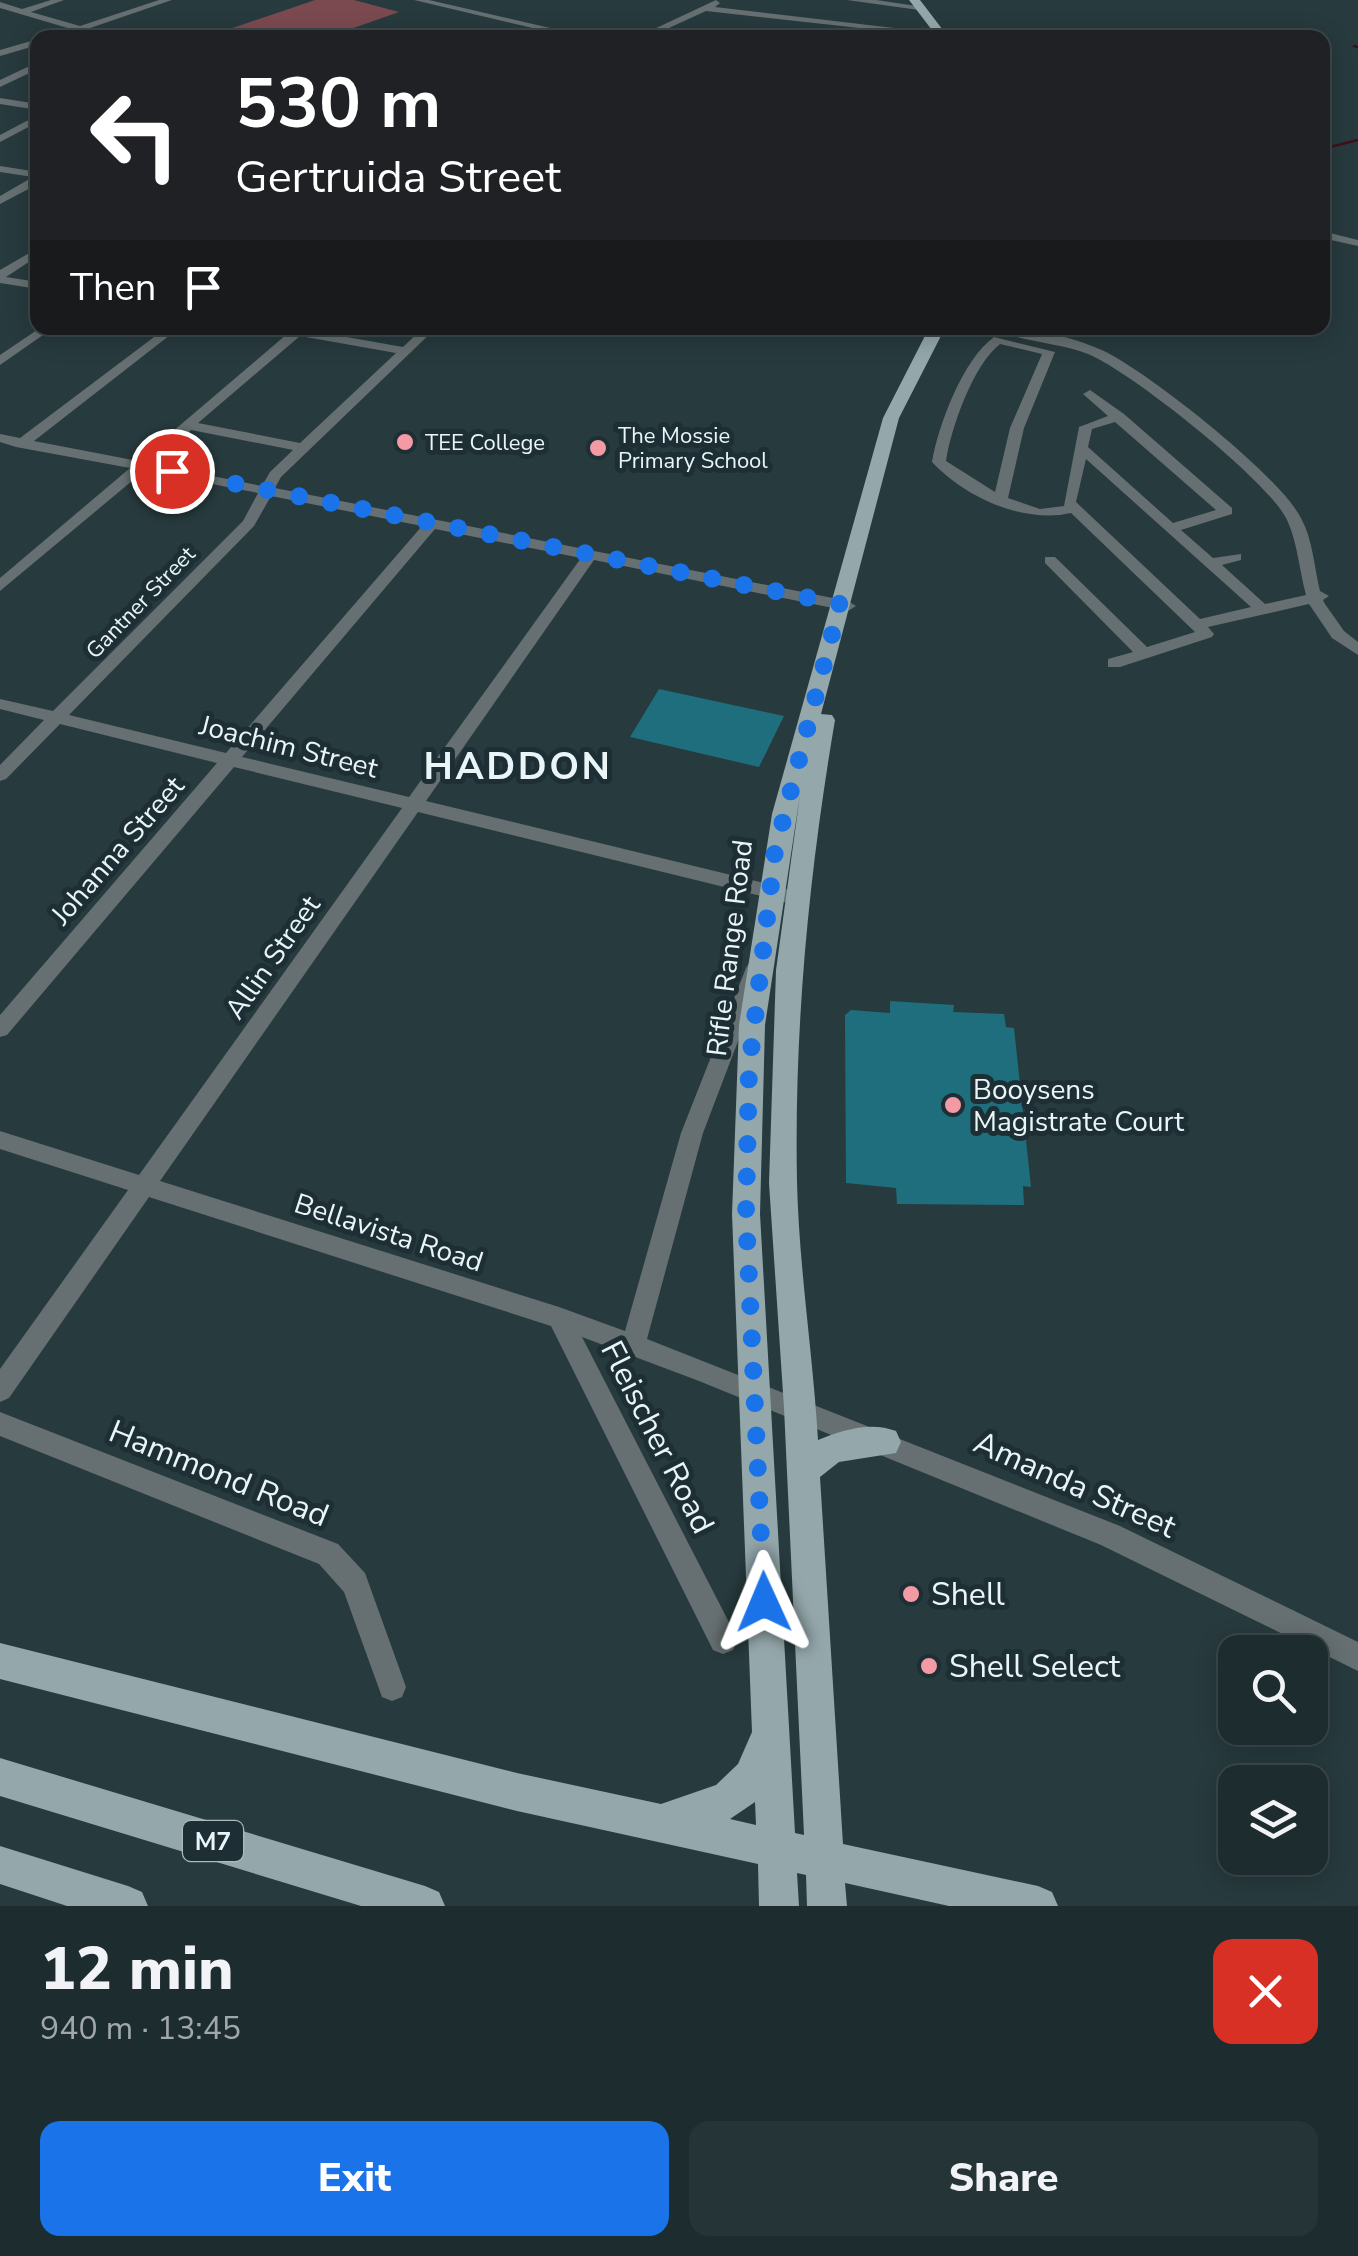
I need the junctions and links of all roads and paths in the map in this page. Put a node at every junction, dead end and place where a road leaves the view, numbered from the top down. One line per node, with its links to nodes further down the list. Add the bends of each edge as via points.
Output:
1 (60, 0): 10 (street)
2 (168, 0): 12 (street)
3 (418, 0): 6 (street)
4 (722, 0): 9 (street)
5 (851, 0): 7 (street)
6 (434, 2): 14 (street)
7 (917, 3): 17 (main road)
8 (0, 5): 10 (street)
9 (705, 8): 15 (street); 16 (street)
10 (22, 11): 11 (street); 12 (street)
11 (0, 18)
12 (80, 28): 13 (street)
13 (74, 30)
14 (555, 30)
15 (657, 30)
16 (892, 30)
17 (938, 30)
18 (30, 44): 19 (street)
19 (4, 52): 20 (street)
20 (30, 54)
21 (30, 69): 22 (street)
22 (0, 84)
23 (0, 102): 24 (street)
24 (30, 106)
25 (30, 122): 26 (street)
26 (0, 139)
27 (0, 169): 28 (street)
28 (30, 175)
29 (30, 182): 30 (street)
30 (0, 201)
31 (1330, 236): 32 (street)
32 (1358, 243)
33 (30, 256): 34 (street)
34 (0, 277): 35 (street)
35 (30, 284)
36 (36, 335): 46 (street)
37 (163, 335): 51 (street)
38 (293, 335): 49 (street)
39 (324, 335): 45 (street)
40 (423, 335): 45 (street, Gantner Street)
41 (947, 335): 67 (main road, Rifle Range Road, via 898,418)
42 (1034, 335): 44 (street)
43 (1051, 335): 44 (street)
44 (1083, 345): 66 (street, via 1113,361 1279,496 1298,528)
45 (406, 351): 53 (street, Gantner Street)
46 (0, 360)
47 (1090, 394): 48 (street)
48 (1119, 417): 52 (street, via 1086,427); 60 (street, via 1227,511)
49 (188, 425): 53 (street); 55 (street)
50 (0, 438): 51 (street)
51 (26, 442): 54 (street); 55 (street)
52 (1080, 447): 58 (street, via 1068,498); 60 (street)
53 (303, 448): 56 (street, Gantner Street)
54 (0, 451)
55 (141, 464): 56 (street); 65 (street)
56 (264, 490): 59 (street); 75 (street, Gantner Street, via 249,523)
57 (1000, 498): 57 (street, via 946,468 938,456 984,348 998,340 1050,352 1016,428); 58 (street, via 1039,513)
58 (1072, 508): 69 (street)
59 (432, 523): 61 (street); 76 (street, Johanna Street)
60 (1171, 528): 64 (street)
61 (590, 555): 67 (street); 78 (street, Allin Street)
62 (1236, 558): 64 (street)
63 (1050, 560): 72 (street)
64 (1211, 563): 68 (street)
65 (0, 586)
66 (1315, 593): 68 (street); 70 (street); 71 (street, via 1335,632)
67 (844, 605): 79 (main road, Rifle Range Road, via 783,814); 80 (main road, Rifle Range Road)
68 (1254, 608): 69 (street)
69 (1199, 624): 72 (street, via 1202,638)
70 (1358, 638)
71 (1358, 650)
72 (1145, 654): 73 (street)
73 (1114, 663)
74 (0, 704): 75 (street, Joachim Street)
75 (58, 718): 76 (street, Joachim Street); 77 (street, Gantner Street)
76 (230, 760): 78 (street, Joachim Street); 82 (street, Johanna Street)
77 (0, 775)
78 (413, 804): 79 (street, Joachim Street); 84 (street, Allin Street)
79 (768, 892): 80 (street, Joachim Street); 81 (main road, Rifle Range Road)
80 (798, 898): 89 (main road, Rifle Range Road, via 788,988 783,1183)
81 (763, 952): 86 (street, via 707,1091); 88 (main road, Rifle Range Road, via 746,1148)
82 (0, 1029)
83 (0, 1140): 84 (street, Bellavista Road)
84 (144, 1186): 85 (street, Bellavista Road); 87 (street, Allin Street)
85 (559, 1318): 86 (street, Bellavista Road); 93 (street, Fleischer Road)
86 (633, 1346): 88 (street, Bellavista Road)
87 (0, 1390)
88 (756, 1392): 89 (street, Amanda Street); 97 (main road, Rifle Range Road)
89 (800, 1408): 91 (street, Amanda Street); 92 (main road, Rifle Range Road)
90 (0, 1424): 96 (street, Hammond Road, via 328,1554 355,1583)
91 (885, 1442): 92 (main road, via 825,1450); 94 (street, Amanda Street, via 1110,1535)
92 (802, 1474): 101 (main road, Rifle Range Road)
93 (723, 1640)
94 (1358, 1657)
95 (0, 1661): 99 (main road)
96 (392, 1687)
97 (770, 1725): 99 (main road, via 752,1782 728,1802); 100 (main road, Rifle Range Road)
98 (0, 1777): 104 (main road, M7)
99 (658, 1823): 100 (main road)
100 (774, 1852): 101 (main road); 105 (main road, Rifle Range Road)
101 (824, 1858): 106 (main road, Rifle Range Road); 107 (main road)
102 (0, 1866): 103 (main road)
103 (128, 1906)
104 (426, 1906)
105 (778, 1906)
106 (827, 1906)
107 (1038, 1906)

